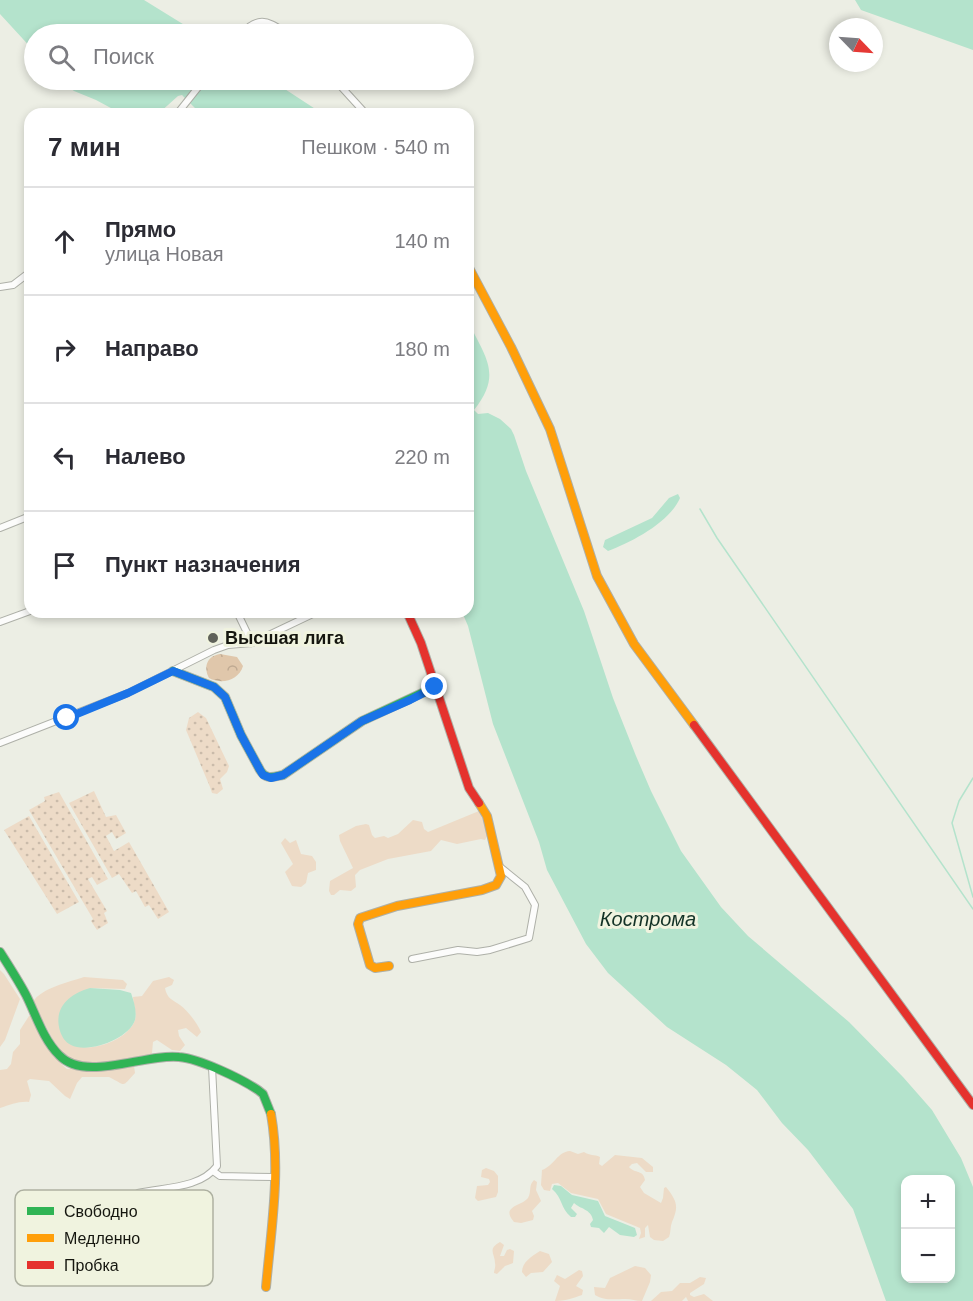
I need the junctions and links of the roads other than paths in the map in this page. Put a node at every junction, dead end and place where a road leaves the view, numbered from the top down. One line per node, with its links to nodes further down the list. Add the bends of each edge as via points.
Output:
1 (253, 24): 2 (street)
2 (272, 24)
3 (196, 90): 5 (street)
4 (344, 90): 6 (street)
5 (181, 108)
6 (361, 108)
7 (24, 277): 9 (street, via 13,285)
8 (474, 277): 26 (street, via 550,429 597,576 634,644)
9 (0, 287)
10 (24, 518): 11 (street)
11 (0, 528)
12 (24, 613): 16 (street)
13 (240, 618): 17 (street)
14 (304, 618): 17 (street)
15 (410, 618): 19 (street)
16 (0, 622)
17 (252, 643): 18 (street, via 228,645)
18 (173, 671): 19 (street, via 214,687 225,697 260,770 271,778 283,775 362,721); 20 (street, via 128,693)
19 (435, 687): 21 (street, via 468,788 488,816)
20 (0, 743)
21 (499, 866): 23 (street, via 525,887 535,905 529,938 489,950 458,950); 24 (street, via 500,880 482,891 397,906 360,918 358,924 370,965)
22 (0, 952): 25 (street, via 57,1054 67,1063 93,1067 165,1055 190,1058)
23 (412, 959)
24 (389, 966)
25 (212, 1067): 27 (street, via 217,1157); 28 (street, via 265,1096 271,1114)
26 (973, 1105)
27 (213, 1171): 28 (street, via 220,1176); 29 (street, via 197,1181)
28 (274, 1177): 30 (street)
29 (153, 1190)
30 (266, 1287)

